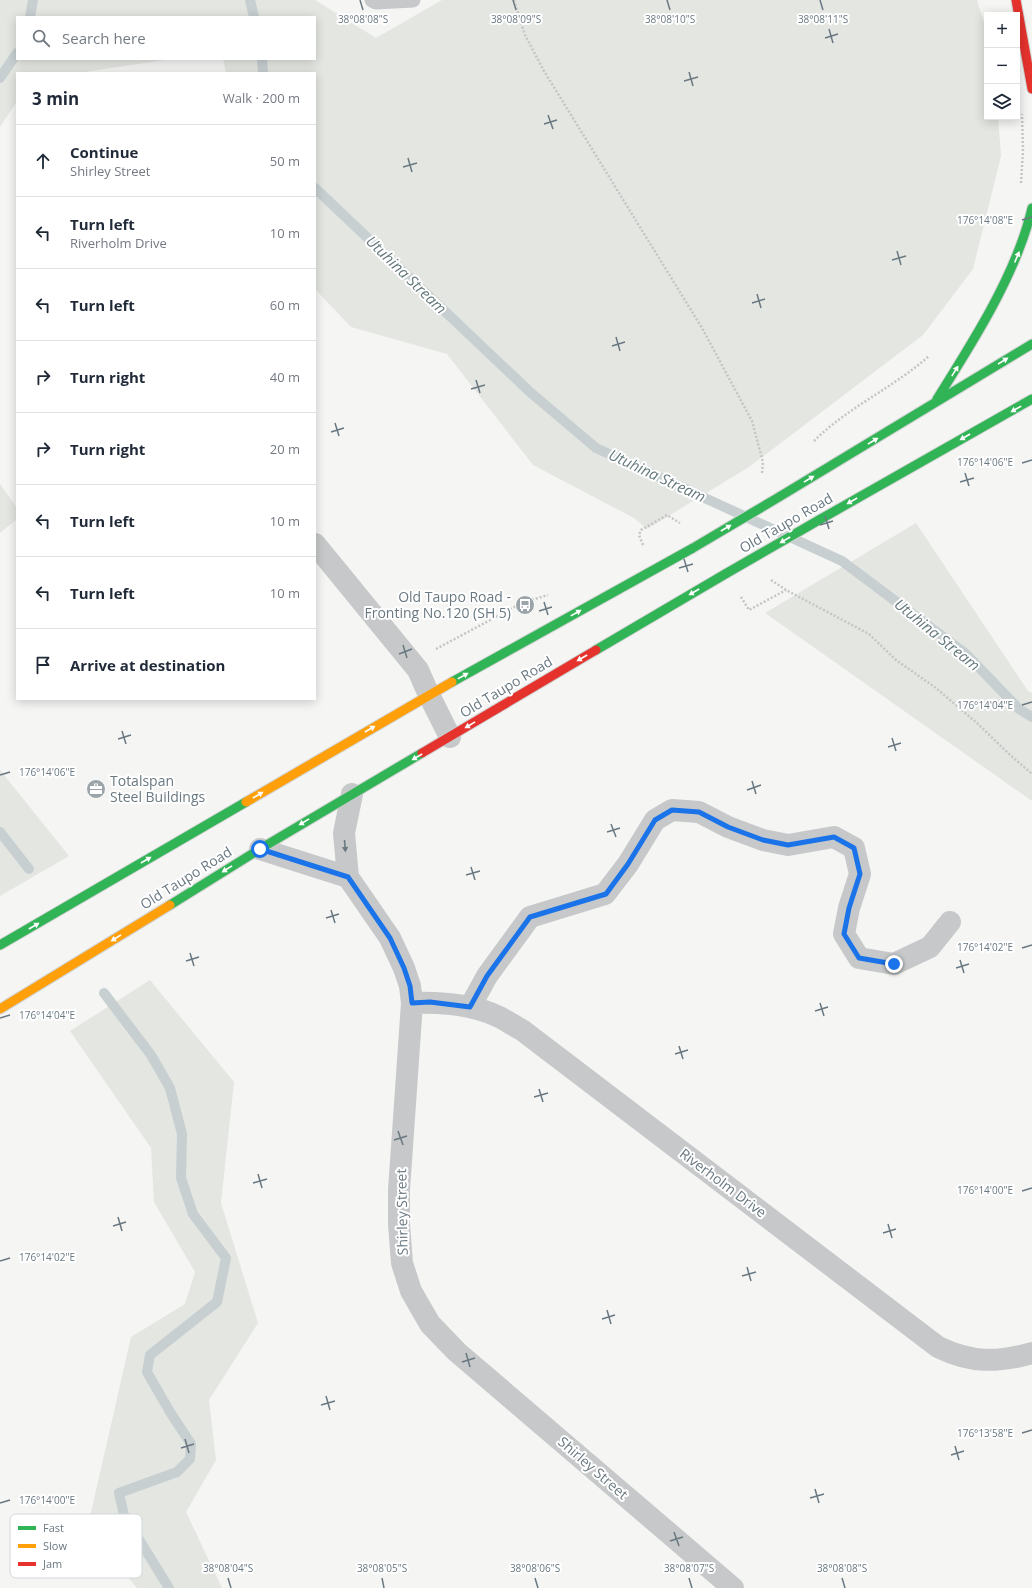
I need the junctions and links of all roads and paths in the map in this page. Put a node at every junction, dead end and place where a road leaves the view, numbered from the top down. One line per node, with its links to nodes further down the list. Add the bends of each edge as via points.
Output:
1 (372, 0): 2 (lane)
2 (412, 0)
3 (514, 0): 14 (path, via 525,35 544,71 702,328 752,421 763,462)
4 (1016, 0): 5 (highway)
5 (1032, 89)
6 (1021, 108): 7 (path, via 1023,151)
7 (1020, 188)
8 (1032, 208): 12 (highway, one-way to 8, via 971,344 1017,258 1029,225)
9 (1032, 344): 12 (highway, Old Taupo Road, one-way to 9)
10 (934, 352): 13 (path, via 910,372 845,414)
11 (1032, 399): 24 (highway, Old Taupo Road, one-way to 24, bridge, via 727,573)
12 (934, 404): 23 (highway, Old Taupo Road, one-way to 12, bridge, via 693,548)
13 (810, 446)
14 (762, 477)
15 (680, 523): 17 (path, via 667,515 641,530 640,540)
16 (316, 545): 23 (street, via 418,670)
17 (646, 550)
18 (768, 578): 19 (path)
19 (786, 590): 20 (path, via 749,610); 25 (path, via 869,634 896,660 936,688 978,724)
20 (738, 591)
21 (551, 594): 22 (path, via 522,603)
22 (434, 650)
23 (429, 695): 24 (street); 30 (highway, Old Taupo Road, one-way to 23)
24 (450, 737): 26 (highway, Old Taupo Road, one-way to 26)
25 (1032, 774)
26 (352, 794): 27 (highway, Old Taupo Road, one-way to 27); 28 (street, Shirley Street, one-way to 28, via 344,833)
27 (260, 849): 28 (street); 33 (highway, Old Taupo Road, one-way to 33)
28 (348, 877): 31 (street, Shirley Street, via 390,938 406,974)
29 (950, 922): 32 (street, via 930,947 894,964 859,958 844,934 860,874 854,848 834,837 788,845 763,840 728,827 699,812 672,810 655,820 606,894 530,917 487,976)
30 (0, 946)
31 (412, 1003): 32 (street, Riverholm Drive, via 430,1002); 35 (street, Shirley Street, via 399,1190 402,1263 411,1292 430,1324 457,1352)
32 (470, 1007): 34 (street, Riverholm Drive, via 498,1016 522,1030 938,1347 978,1360 1006,1360)
33 (0, 1009)
34 (1032, 1353)
35 (733, 1588)

